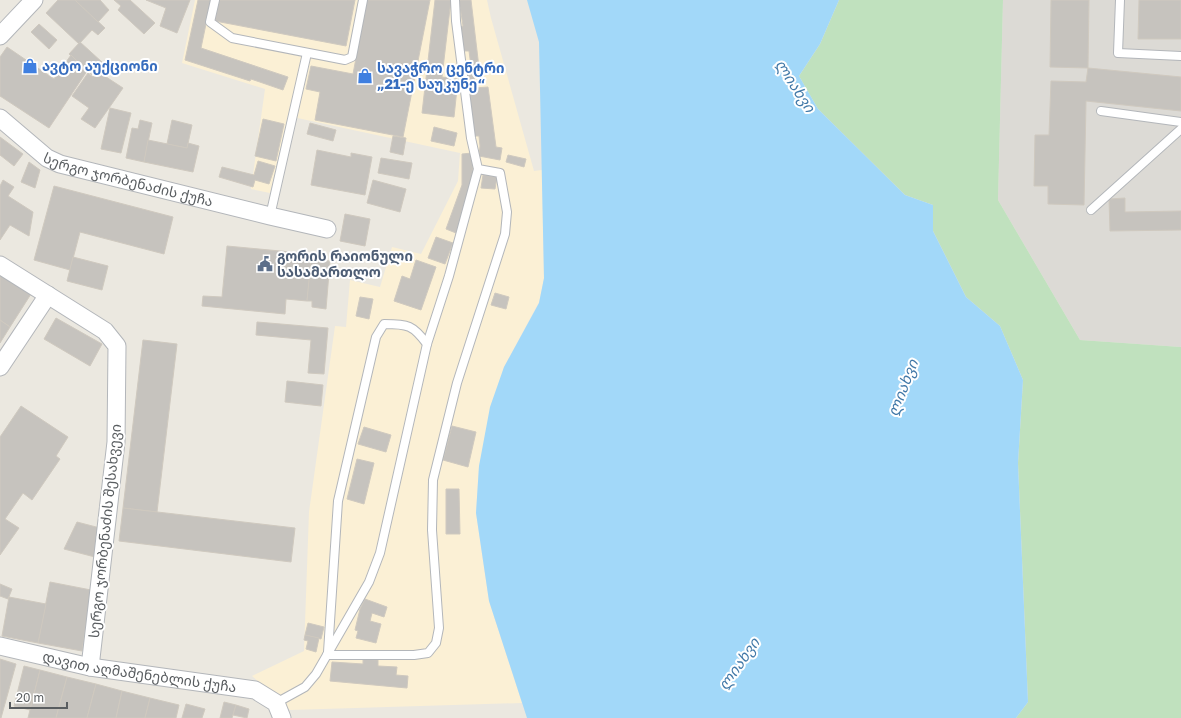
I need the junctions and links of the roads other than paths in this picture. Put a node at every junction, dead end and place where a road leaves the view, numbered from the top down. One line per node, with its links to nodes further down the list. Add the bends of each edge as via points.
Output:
1 (34, 0): 6 (street)
2 (215, 0): 7 (lane, via 210,22 232,38)
3 (363, 0): 7 (lane, via 352,58 345,60)
4 (455, 0): 13 (lane, via 471,138)
5 (1120, 0): 8 (lane, via 1118,53)
6 (0, 36)
7 (307, 53): 15 (lane)
8 (1181, 56)
9 (1101, 111): 11 (lane)
10 (0, 118): 15 (street, სერგო ჯორბენაძის ქუჩა, via 47,158 60,164)
11 (1181, 122)
12 (1181, 129): 14 (lane)
13 (478, 169): 19 (lane, via 449,276); 22 (lane, via 500,173 508,212 505,234 457,383 433,480 432,530 439,628 436,643 428,653 414,655)
14 (1091, 210)
15 (270, 216): 16 (street, სერგო ჯორბენაძის ქუჩა)
16 (327, 229)
17 (0, 265): 18 (street, სერგო ჯორბენაძის შესახვევი)
18 (48, 295): 20 (street); 23 (street, სერგო ჯორბენაძის შესახვევი, via 105,331 117,346 116,442)
19 (427, 344): 22 (lane, via 380,554 369,582); 22 (lane, via 416,330 401,324 384,324 376,337 338,501)
20 (0, 367)
21 (0, 646): 23 (street, დავით აღმაშენებლის ქუჩა)
22 (327, 655): 24 (lane, via 305,687)
23 (90, 667): 24 (street, დავით აღმაშენებლის ქუჩა, via 255,690)
24 (279, 710)

